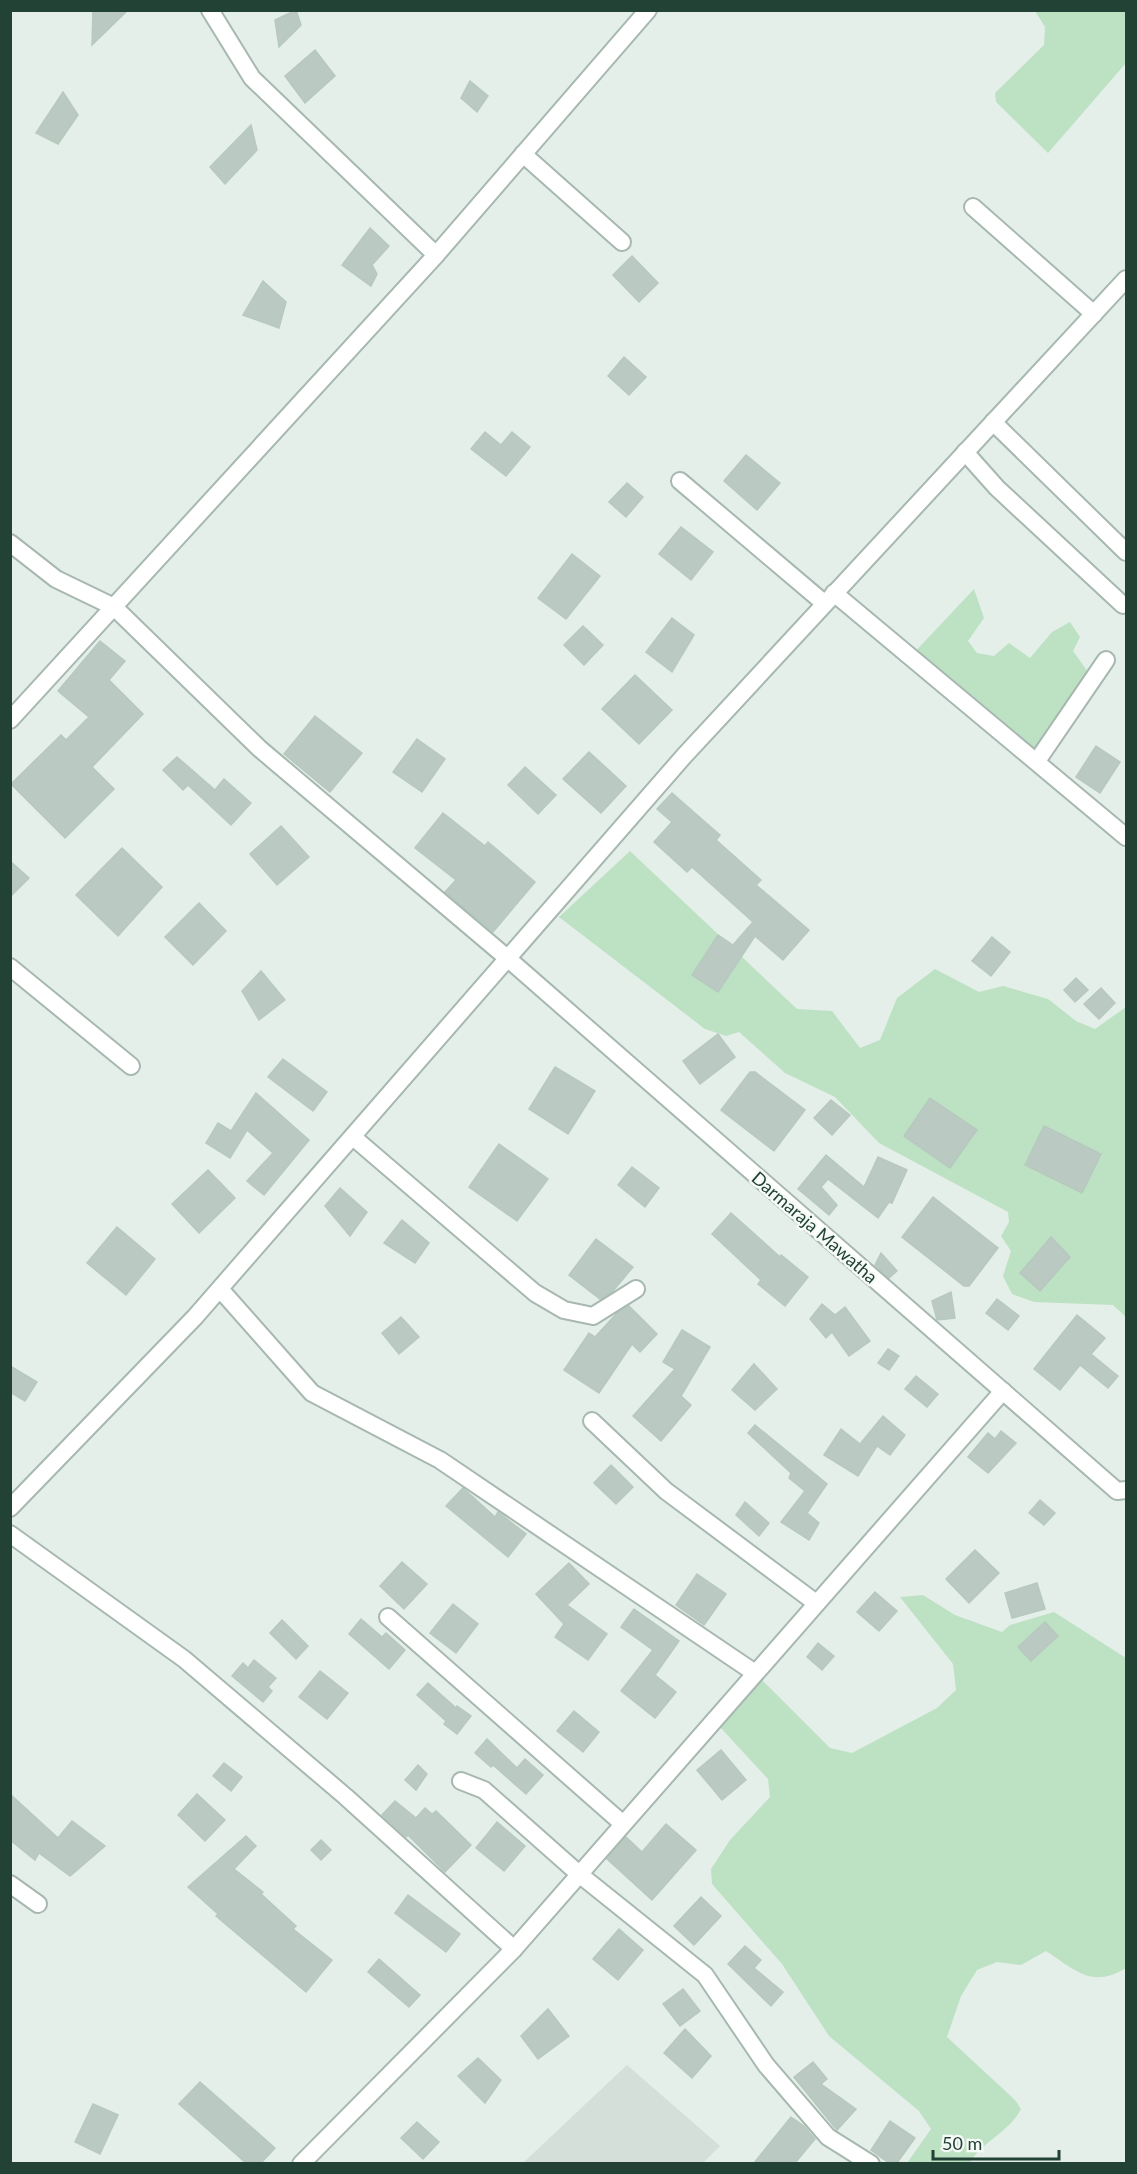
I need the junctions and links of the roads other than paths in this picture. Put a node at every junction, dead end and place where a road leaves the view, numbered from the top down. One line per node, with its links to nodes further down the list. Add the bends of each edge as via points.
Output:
1 (210, 10): 6 (street, via 252,78)
2 (648, 10): 3 (street)
3 (523, 154): 5 (street); 6 (street)
4 (973, 207): 8 (street)
5 (622, 242)
6 (436, 255): 16 (street)
7 (1126, 279): 8 (street)
8 (1094, 314): 9 (street)
9 (993, 422): 10 (street); 13 (street)
10 (965, 452): 14 (street); 15 (street, via 997,488)
11 (680, 481): 14 (street)
12 (10, 543): 16 (street, Darmaraja Mawatha, via 56,579)
13 (1126, 552)
14 (829, 598): 19 (street); 21 (street)
15 (1123, 605)
16 (114, 607): 18 (street); 21 (street, Darmaraja Mawatha, via 260,749)
17 (1106, 660): 19 (street)
18 (10, 720)
19 (1037, 761): 20 (street)
20 (1126, 837)
21 (506, 957): 24 (street); 27 (street, Darmaraja Mawatha)
22 (10, 968): 23 (street)
23 (131, 1066)
24 (353, 1137): 25 (street); 26 (street, via 536,1293 564,1310 593,1316)
25 (220, 1289): 30 (street); 34 (street, via 312,1393 440,1460)
26 (636, 1289)
27 (1003, 1391): 29 (street, Darmaraja Mawatha); 32 (street)
28 (591, 1421): 32 (street, via 666,1491)
29 (1123, 1494)
30 (10, 1508)
31 (10, 1534): 40 (street, via 184,1659 346,1797)
32 (816, 1603): 34 (street)
33 (388, 1617): 36 (street)
34 (755, 1673): 36 (street)
35 (461, 1781): 37 (street, via 484,1790)
36 (623, 1824): 37 (street)
37 (579, 1874): 40 (street); 42 (street, via 705,1975 766,2065 828,2137)
38 (10, 1884): 39 (street)
39 (38, 1904)
40 (514, 1949): 41 (street)
41 (301, 2163)
42 (871, 2163)

